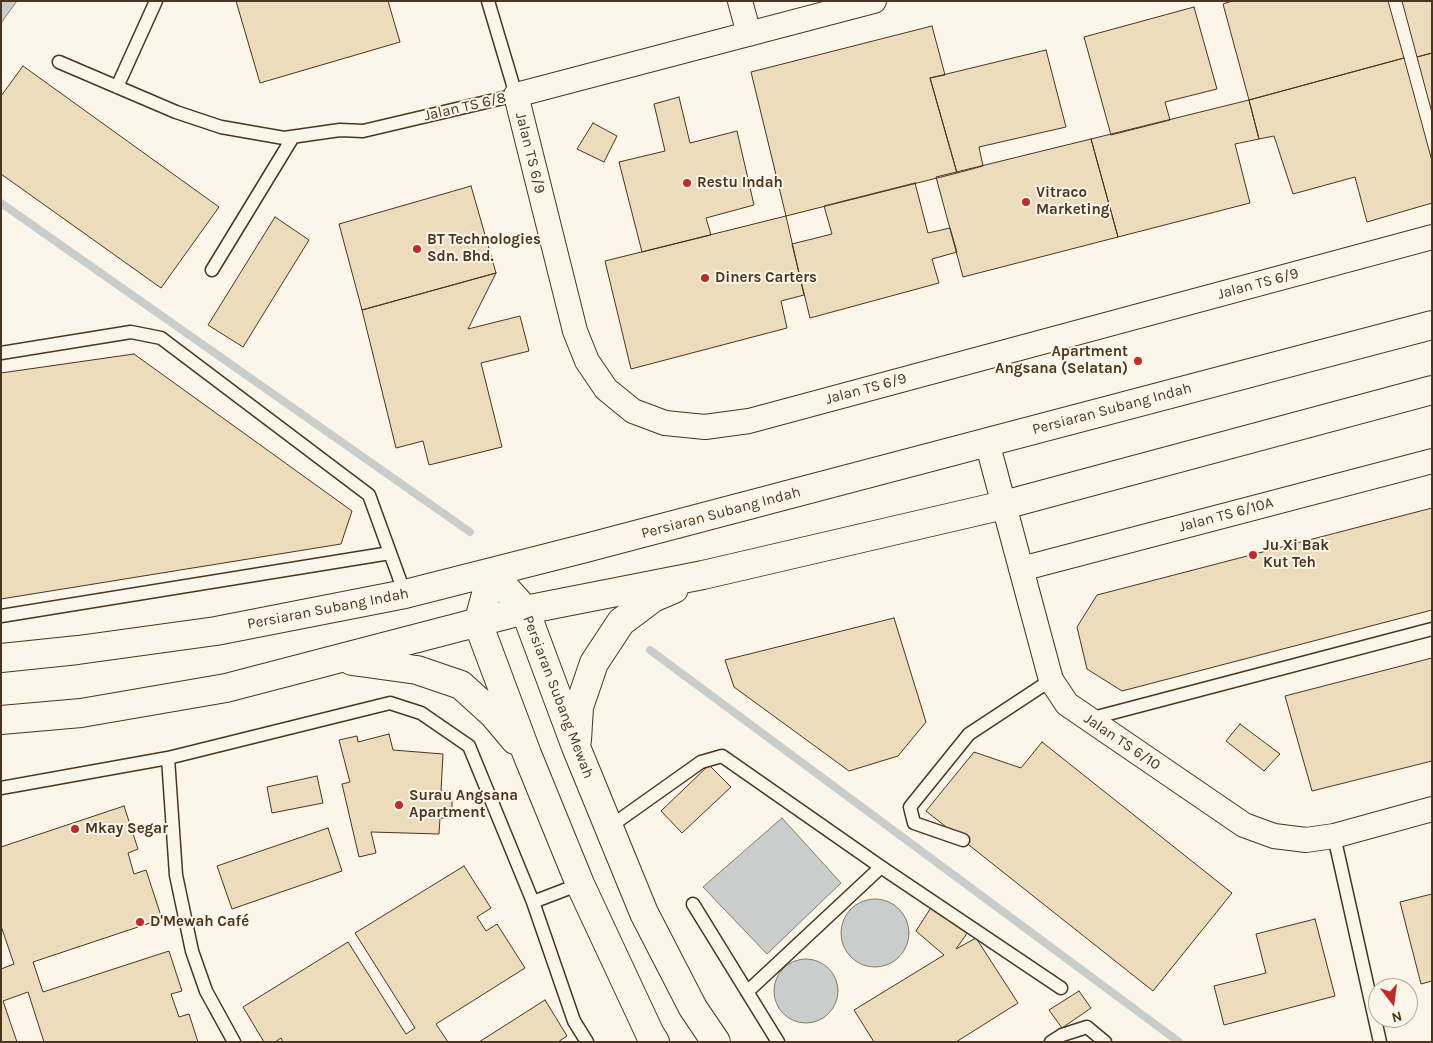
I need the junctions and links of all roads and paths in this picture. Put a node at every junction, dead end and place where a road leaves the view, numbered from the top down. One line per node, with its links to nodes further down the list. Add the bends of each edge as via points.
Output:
1 (156, 1): 7 (lane)
2 (488, 1): 8 (lane)
3 (740, 1): 5 (street)
4 (874, 1): 5 (street, Jalan TS 6/8)
5 (748, 34): 8 (street, Jalan TS 6/8)
6 (59, 62): 7 (lane, Jalan TS 6/8)
7 (117, 87): 9 (lane, Jalan TS 6/8, via 221,127)
8 (516, 95): 9 (lane, Jalan TS 6/8, via 363,130); 10 (street, Jalan TS 6/9, via 575,331 587,361 606,389 633,411 665,424 705,427 749,420)
9 (293, 137): 11 (lane)
10 (1432, 237)
11 (212, 270)
12 (1432, 325): 15 (main road, Persiaran Subang Indah)
13 (1, 354): 18 (lane, via 131,332 161,338 369,495)
14 (1432, 390): 17 (main road)
15 (987, 442): 17 (street, Jalan TS 6/10); 20 (main road, Persiaran Subang Indah)
16 (1432, 461): 19 (street, Jalan TS 6/10A)
17 (1004, 505): 19 (street, Jalan TS 6/10); 21 (main road)
18 (390, 553): 22 (lane); 24 (lane)
19 (1021, 569): 29 (street, Jalan TS 6/10)
20 (492, 573): 22 (main road, Persiaran Subang Indah); 23 (main road, Persiaran Subang Mewah); 25 (main road)
21 (703, 575): 23 (main road); 32 (main road, via 653,598 621,622 594,663 579,707)
22 (405, 594): 27 (main road, Persiaran Subang Indah, via 216,630)
23 (525, 610): 25 (main road); 32 (main road, Persiaran Subang Mewah)
24 (1, 616)
25 (478, 623): 28 (main road); 33 (main road)
26 (1432, 629): 30 (lane)
27 (1, 658)
28 (341, 659): 31 (main road, via 226,688 81,713); 33 (main road, via 417,670 461,685 494,715)
29 (1052, 680): 30 (street, Jalan TS 6/10, via 1067,704); 39 (lane, via 969,734 910,807 914,823)
30 (1089, 719): 38 (street, Jalan TS 6/10, via 1244,825 1274,836 1306,840)
31 (1, 720)
32 (576, 748): 37 (main road, Persiaran Subang Mewah)
33 (527, 754): 41 (main road)
34 (168, 758): 35 (lane); 42 (lane, via 390,703 421,713 469,746); 46 (lane, via 176,875 192,951 206,991)
35 (1, 788)
36 (1432, 809): 38 (street, Jalan TS 6/10)
37 (608, 828): 40 (lane, via 701,762 722,756); 49 (main road, Persiaran Subang Mewah, via 644,912 693,1008)
38 (1334, 836): 53 (lane)
39 (963, 840)
40 (881, 867): 44 (lane); 45 (lane)
41 (580, 884): 42 (lane); 48 (main road)
42 (533, 902): 47 (lane, via 574,1021)
43 (693, 904): 45 (lane)
44 (1061, 988)
45 (747, 992): 50 (lane)
46 (234, 1042)
47 (587, 1042)
48 (655, 1042)
49 (716, 1042)
50 (778, 1042)
51 (1051, 1042): 52 (lane, via 1087,1027)
52 (1105, 1042)
53 (1380, 1042)

